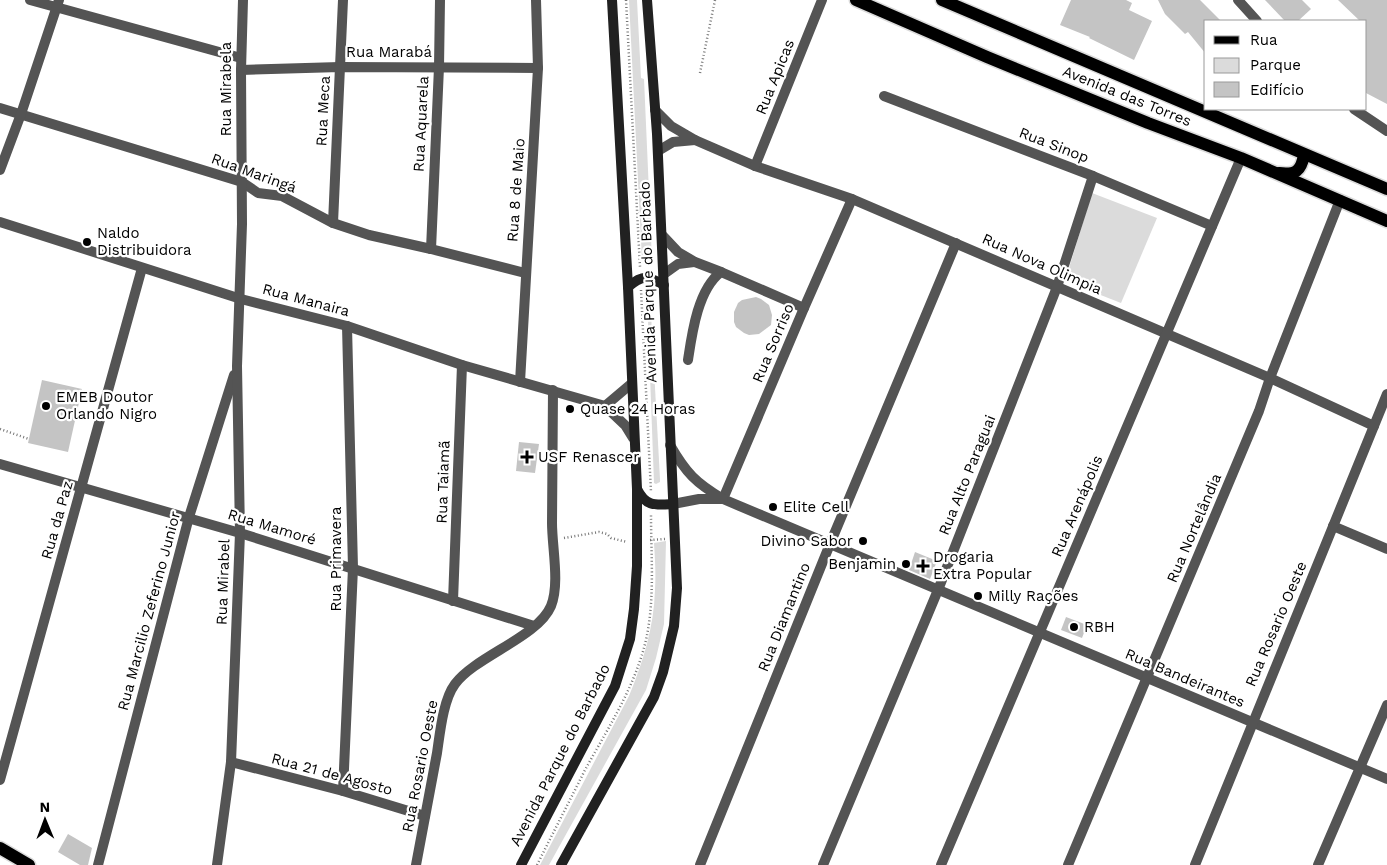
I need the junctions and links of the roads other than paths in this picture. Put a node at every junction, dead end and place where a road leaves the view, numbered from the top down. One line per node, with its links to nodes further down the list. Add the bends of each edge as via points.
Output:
1 (30, 0): 12 (street)
2 (243, 0): 14 (street, Rua Mirabela)
3 (343, 0): 15 (street, Rua Meca)
4 (440, 0): 16 (street, Rua Aquarela)
5 (536, 0): 17 (street, Rua 8 de Maio)
6 (612, 0): 49 (main road, Avenida Parque do Barbado)
7 (647, 0): 21 (main road, Avenida Parque do Barbado)
8 (822, 0): 29 (street, Rua Apicas)
9 (856, 0): 28 (main road, Avenida das Torres, via 1121,112)
10 (942, 0): 27 (main road, Avenida das Torres)
11 (1238, 0): 13 (street)
12 (58, 4): 14 (street); 23 (street)
13 (1256, 20)
14 (241, 58): 18 (street, Rua Mirabela)
15 (340, 67): 16 (street, Rua Marabá); 18 (street, Rua Marabá); 39 (street, Rua Meca)
16 (439, 68): 17 (street, Rua Marabá); 43 (street, Rua Aquarela)
17 (538, 68): 47 (street, Rua 8 de Maio)
18 (241, 70): 33 (street, Rua Mirabela)
19 (884, 96): 32 (street, Rua Sinop)
20 (0, 108): 23 (street, Rua Maringá)
21 (655, 110): 25 (street, Rua Nova Olimpia, via 671,126); 26 (main road, Avenida Parque do Barbado)
22 (1356, 110): 24 (street)
23 (21, 114): 30 (street); 33 (street, Rua Maringá)
24 (1387, 131)
25 (694, 140): 26 (street, via 673,142); 29 (street, Rua Nova Olimpia)
26 (658, 151): 41 (main road, Avenida Parque do Barbado)
27 (1304, 155): 31 (main road, via 1297,172); 34 (main road, Avenida das Torres)
28 (1241, 158): 31 (main road, Avenida das Torres); 40 (street, Rua Arenápolis)
29 (754, 166): 35 (street, Rua Nova Olimpia)
30 (0, 170)
31 (1277, 173): 36 (main road, Avenida das Torres)
32 (1093, 176): 40 (street, Rua Sinop); 50 (street, Rua Alto Paraguai)
33 (242, 182): 39 (street, Rua Maringá, via 258,193 282,196); 51 (street, Rua Mirabela)
34 (1387, 189)
35 (852, 199): 42 (street, Rua Nova Olimpia); 52 (street, Rua Sorriso)
36 (1340, 200): 37 (main road, Avenida das Torres); 58 (street, Rua Nortelândia)
37 (1387, 221)
38 (0, 222): 45 (street, Rua Manaira)
39 (333, 223): 43 (street, Rua Maringá)
40 (1212, 226): 54 (street, Rua Arenápolis)
41 (662, 235): 44 (street, via 675,250); 48 (main road, Avenida Parque do Barbado)
42 (956, 243): 50 (street, Rua Nova Olimpia); 75 (street, Rua Diamantino)
43 (431, 249): 47 (street, Rua Maringá)
44 (695, 262): 46 (street); 48 (street, via 678,264)
45 (142, 268): 51 (street, Rua Manaira); 68 (street, Rua da Paz)
46 (721, 272): 52 (street); 55 (street, via 714,277 701,302)
47 (525, 273): 59 (street, Rua 8 de Maio)
48 (664, 280): 49 (main road, via 642,277); 66 (main road, Avenida Parque do Barbado)
49 (628, 286): 60 (main road, Avenida Parque do Barbado)
50 (1057, 287): 54 (street, Rua Nova Olimpia); 78 (street, Rua Alto Paraguai)
51 (240, 299): 53 (street, Rua Manaira); 57 (street, Rua Mirabel)
52 (804, 308): 70 (street, Rua Sorriso)
53 (347, 326): 56 (street, Rua Manaira); 77 (street, Rua Primavera)
54 (1166, 334): 58 (street, Rua Nova Olimpia); 81 (street, Rua Arenápolis)
55 (688, 360)
56 (462, 365): 59 (street, Rua Manaira); 79 (street, Rua Taiamã)
57 (237, 366): 72 (street, Rua Marcilio Zeferino Junior); 74 (street, Rua Mirabel)
58 (1270, 378): 64 (street, Rua Nova Olimpia); 82 (street, Rua Nortelândia)
59 (520, 382): 61 (street, Rua Manaira)
60 (632, 384): 63 (street); 65 (main road, Avenida Parque do Barbado)
61 (553, 390): 63 (street, Rua Manaira); 80 (street, Rua Rosario Oeste, via 554,598 551,607)
62 (1387, 394): 64 (street, Rua Rosario Oeste)
63 (605, 406): 65 (street, Rua Manaira)
64 (1374, 426): 73 (street, Rua Rosario Oeste)
65 (634, 438): 69 (main road, Avenida Parque do Barbado)
66 (670, 445): 70 (street, Rua Bandeirantes, via 690,475); 71 (main road, Avenida Parque do Barbado)
67 (0, 464): 68 (street, Rua Mamoré)
68 (81, 488): 72 (street, Rua Mamoré); 88 (street, Rua da Paz)
69 (637, 489): 71 (main road, via 647,503); 96 (main road, Avenida Parque do Barbado, via 634,609 622,666 615,686)
70 (723, 499): 71 (street, Rua Bandeirantes); 75 (street, Rua Bandeirantes)
71 (673, 504): 97 (main road, Avenida Parque do Barbado, via 677,588 674,626 660,680 654,697)
72 (189, 517): 74 (street, Rua Mamoré); 93 (street, Rua Marcilio Zeferino Junior)
73 (1333, 526): 76 (street); 84 (street, Rua Rosario Oeste)
74 (240, 533): 77 (street, Rua Mamoré); 85 (street, Rua Mirabel)
75 (830, 544): 78 (street, Rua Bandeirantes); 98 (street, Rua Diamantino)
76 (1387, 549)
77 (353, 568): 79 (street, Rua Mamoré); 89 (street, Rua Primavera)
78 (938, 590): 81 (street, Rua Bandeirantes); 99 (street, Rua Alto Paraguai)
79 (453, 601): 80 (street, Rua Mamoré)
80 (534, 626): 90 (street, Rua Rosario Oeste, via 455,684 446,705)
81 (1040, 632): 82 (street, Rua Bandeirantes); 100 (street, Rua Arenápolis)
82 (1148, 678): 84 (street, Rua Bandeirantes); 101 (street, Rua Nortelândia)
83 (1387, 705): 86 (street)
84 (1252, 722): 86 (street, Rua Bandeirantes); 102 (street, Rua Rosario Oeste)
85 (230, 762): 89 (street, Rua 21 de Agosto); 94 (street, Rua Mirabel)
86 (1360, 768): 87 (street, Rua Bandeirantes); 103 (street)
87 (1387, 779)
88 (0, 780)
89 (343, 791): 90 (street, Rua 21 de Agosto)
90 (425, 816): 95 (street, Rua Rosario Oeste)
91 (0, 848): 92 (main road)
92 (29, 865)
93 (98, 865)
94 (217, 865)
95 (416, 865)
96 (521, 865)
97 (560, 865)
98 (700, 865)
99 (822, 865)
100 (941, 865)
101 (1068, 865)
102 (1195, 865)
103 (1318, 865)

